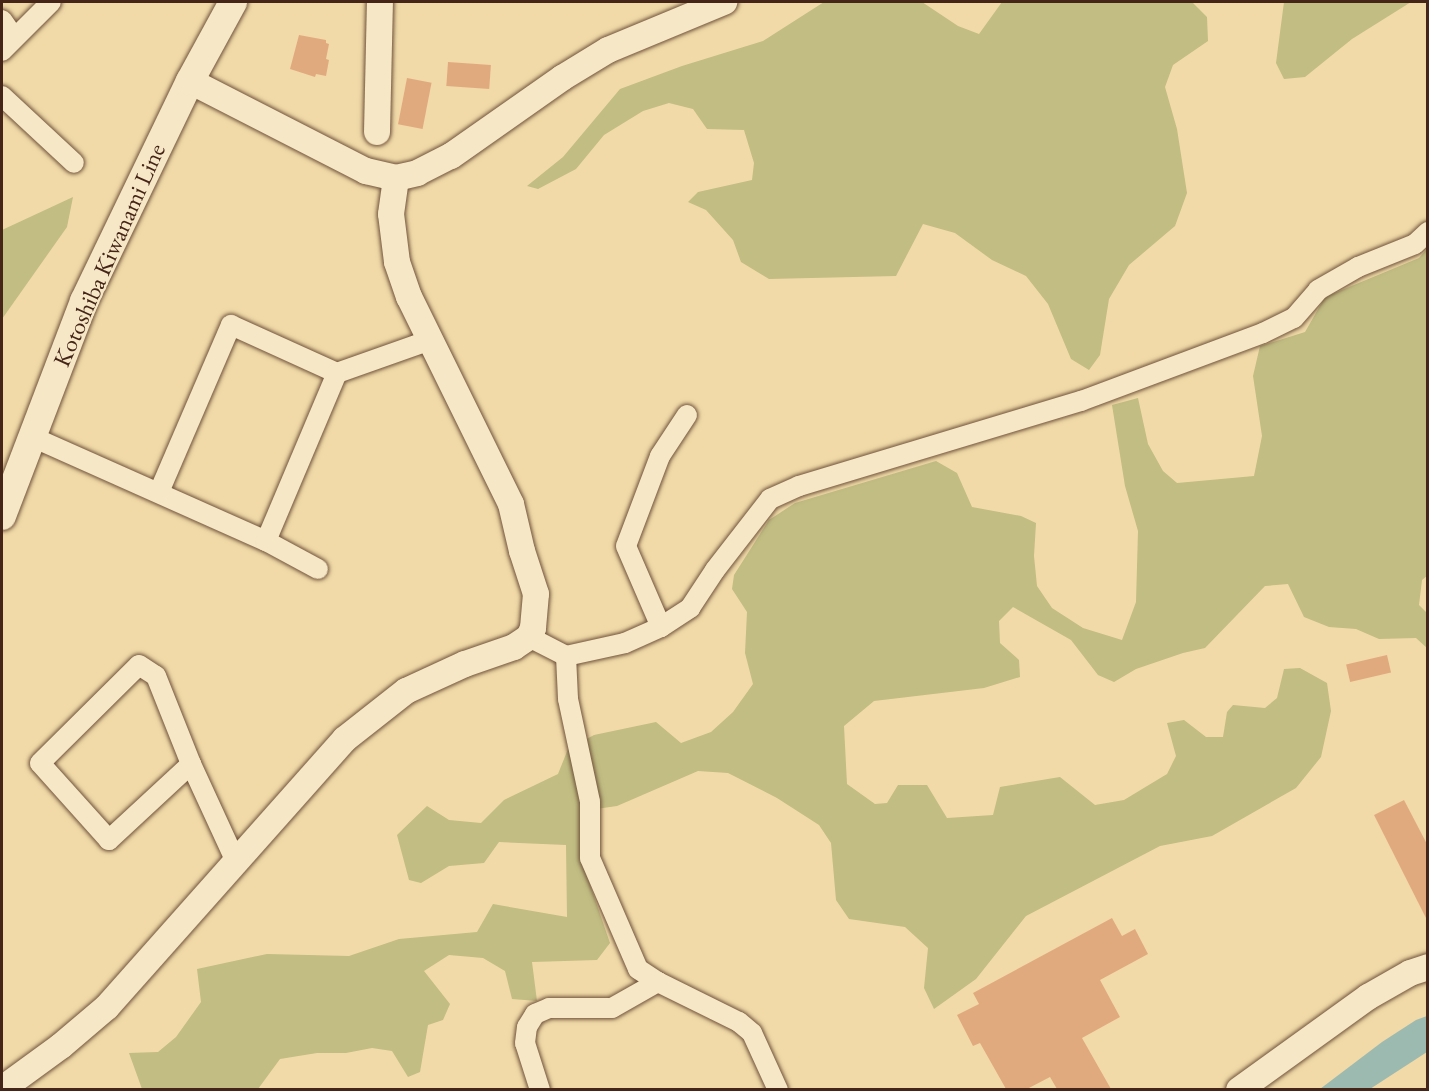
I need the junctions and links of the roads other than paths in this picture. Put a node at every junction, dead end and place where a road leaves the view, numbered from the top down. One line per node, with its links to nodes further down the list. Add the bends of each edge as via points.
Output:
1 (51, 2): 6 (street)
2 (233, 2): 7 (main road, Kotoshiba Kiwanami Line)
3 (380, 2): 9 (street)
4 (712, 4): 11 (street, via 608,50 451,156)
5 (2, 20): 6 (street)
6 (8, 44)
7 (190, 81): 11 (street, via 366,171); 16 (main road, Kotoshiba Kiwanami Line, via 84,301)
8 (2, 96): 10 (street)
9 (377, 132)
10 (74, 163)
11 (396, 178): 13 (street, via 391,214 397,262)
12 (1428, 232): 21 (street, via 1415,244 1358,267 1318,290 1294,318 1263,333 1081,401 799,486 770,499 714,570 690,608)
13 (430, 340): 14 (street); 22 (street, via 511,504 536,594)
14 (337, 373): 17 (street, via 231,325); 19 (street)
15 (687, 416): 21 (street, via 660,456 626,546)
16 (30, 436): 17 (street); 18 (main road, Kotoshiba Kiwanami Line)
17 (159, 492): 19 (street)
18 (2, 516)
19 (266, 541): 20 (street)
20 (318, 569)
21 (661, 627): 23 (street, via 625,643)
22 (529, 637): 23 (street); 25 (street, via 514,647 432,677 381,708 345,739)
23 (566, 656): 27 (street, via 568,699 590,802 590,858 638,969)
24 (191, 764): 24 (street, via 109,840 40,763 139,665 156,676); 25 (street)
25 (236, 862): 28 (street, via 107,1007)
26 (1428, 968): 31 (street, via 1410,973 1368,997)
27 (658, 982): 29 (street, via 612,1008 549,1008 535,1014 525,1043); 30 (street, via 739,1022 752,1033)
28 (2, 1089)
29 (540, 1089)
30 (778, 1089)
31 (1239, 1089)

